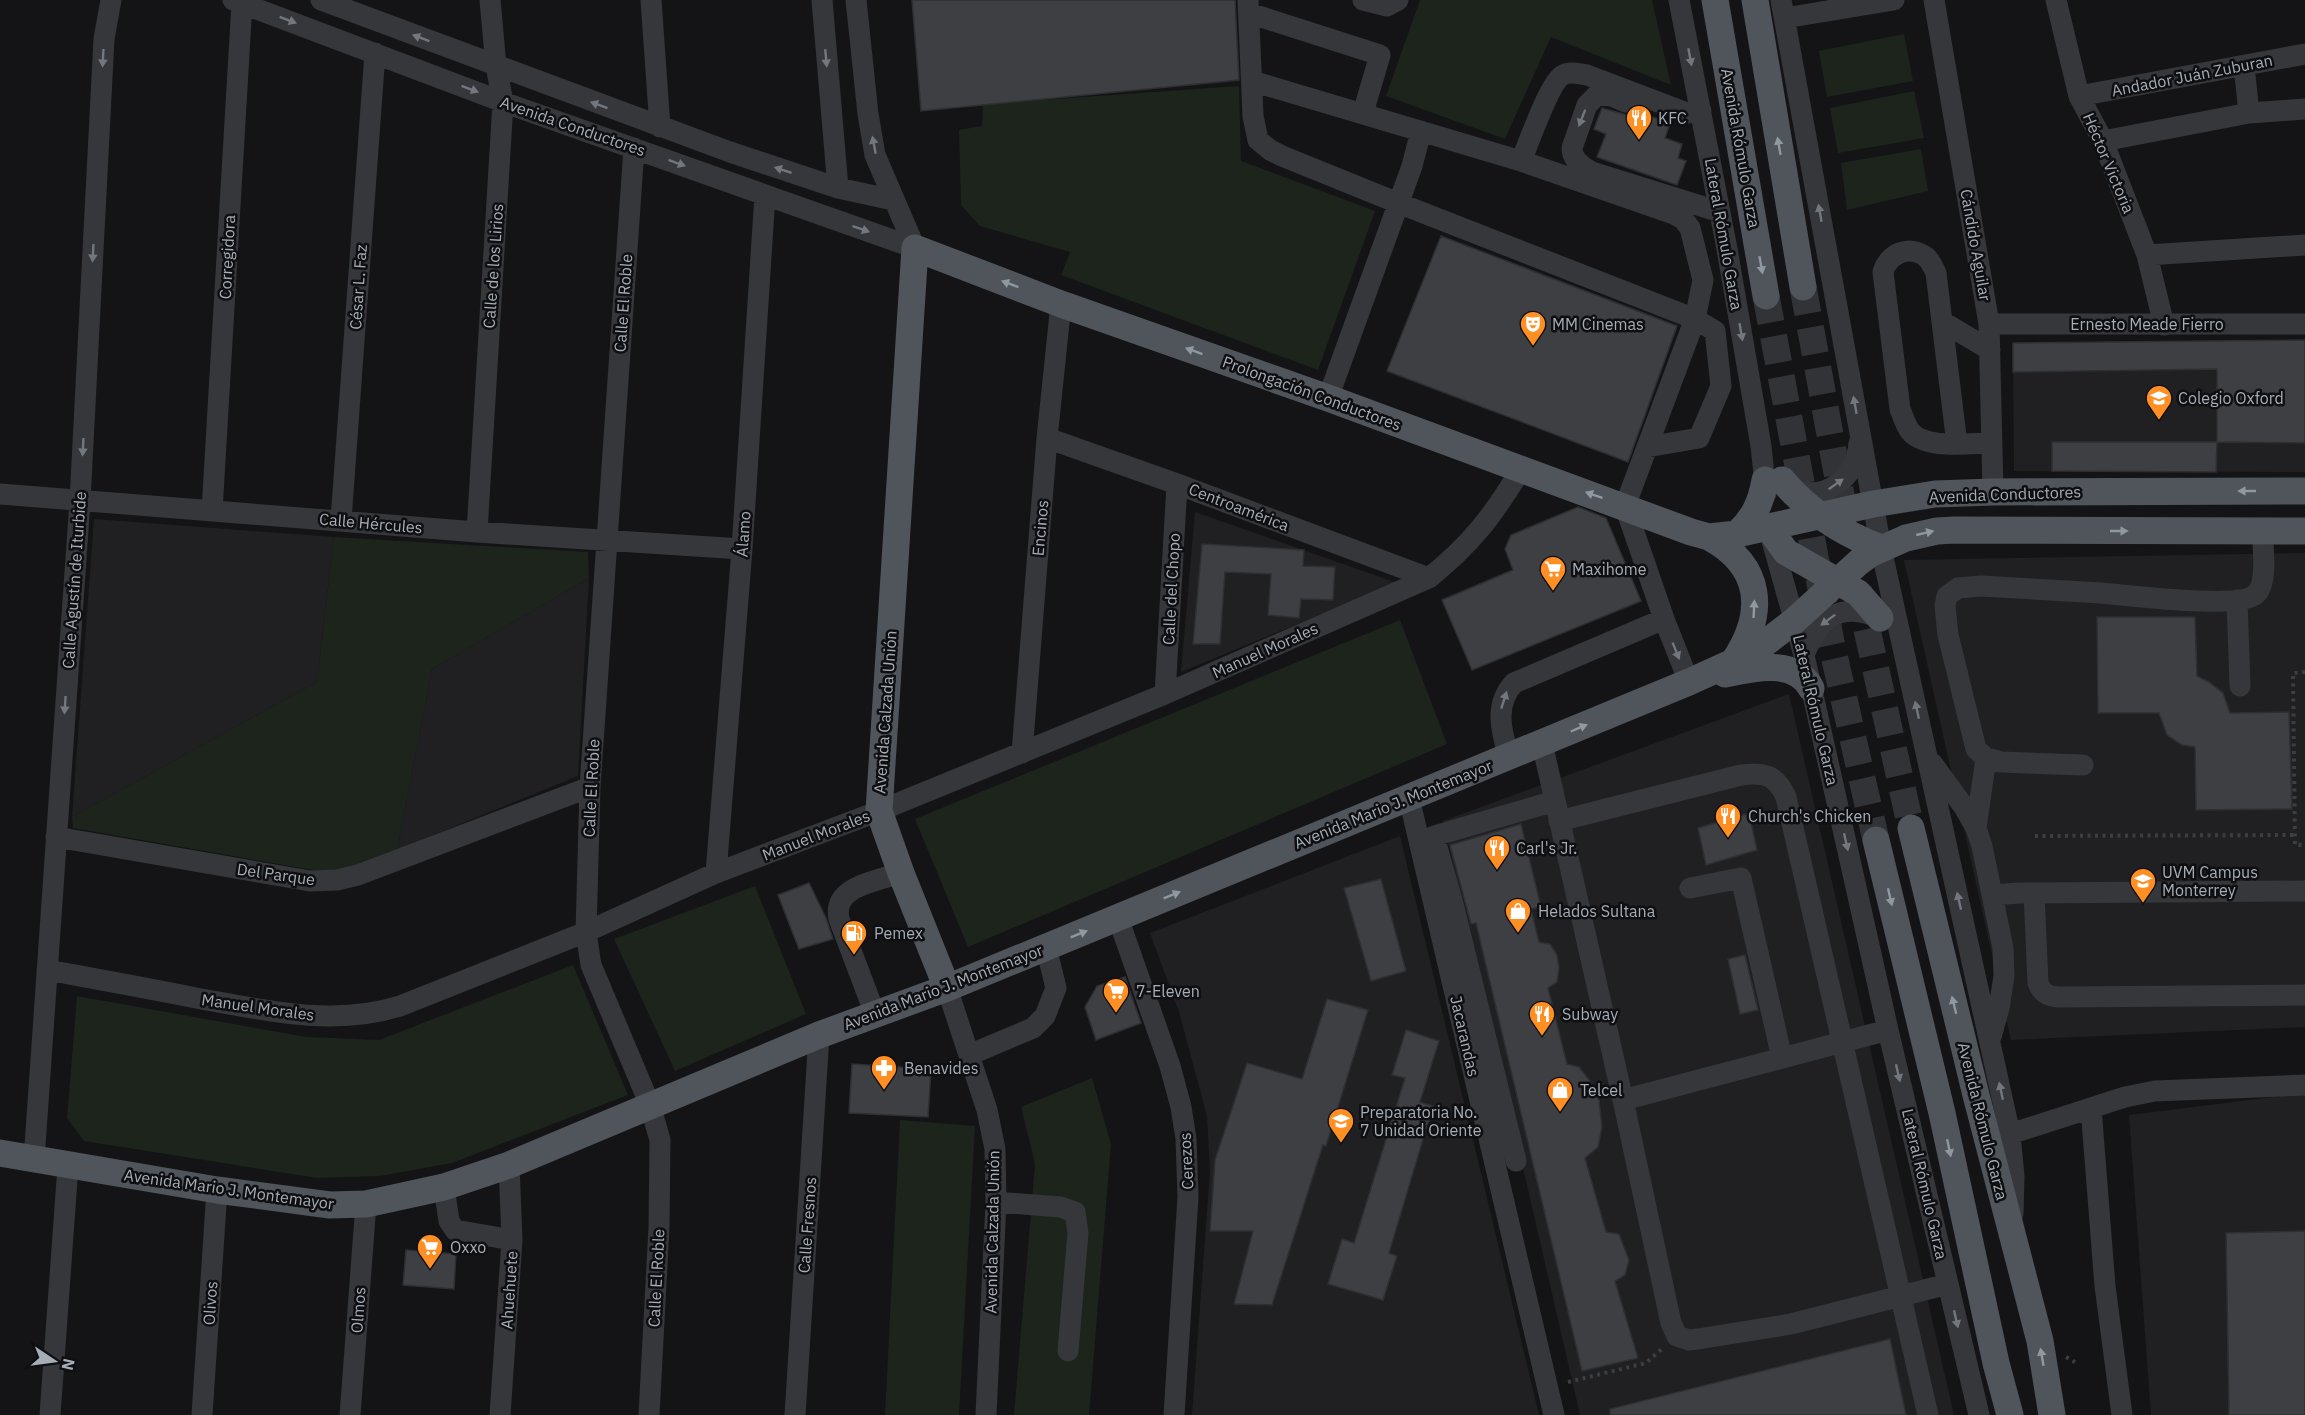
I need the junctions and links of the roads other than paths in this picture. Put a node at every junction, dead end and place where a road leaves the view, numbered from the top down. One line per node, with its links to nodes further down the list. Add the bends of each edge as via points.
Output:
1 (111, 0): 65 (street, Calle Agustín de Iturbide, one-way to 65, via 103,51)
2 (321, 0): 20 (street, Avenida Conductores, one-way to 2)
3 (490, 0): 20 (street, Calle de los Lirios)
4 (651, 0): 29 (street)
5 (822, 0): 34 (street, one-way to 34)
6 (856, 0): 36 (street, Avenida Calzada Unión, one-way to 6, via 875,155)
7 (1363, 0): 8 (street, via 1387,6)
8 (1398, 0)
9 (1679, 0): 26 (street, Lateral Rómulo Garza, one-way to 26)
10 (1715, 0): 45 (main road, Avenida Rómulo Garza, one-way to 45)
11 (1755, 0): 44 (main road, one-way to 11)
12 (1894, 0): 17 (street)
13 (1934, 0): 49 (street, Cándido Aguilar)
14 (2056, 0): 23 (street, Héctor Victoria)
15 (238, 2): 18 (street, Avenida Conductores, one-way to 18); 68 (street, Corregidora)
16 (1249, 7): 22 (street); 27 (street, via 1380,55)
17 (1783, 9): 54 (street, one-way to 17)
18 (375, 54): 24 (street, Avenida Conductores, one-way to 24); 70 (street, César L. Faz)
19 (2305, 54): 21 (street, Andador Juán Zuburan)
20 (496, 66): 24 (street, Calle de los Lirios); 29 (street, Avenida Conductores, one-way to 20)
21 (2244, 66): 23 (street, Andador Juán Zuburan); 28 (street)
22 (1252, 81): 27 (street); 37 (street, via 1254,130 1263,145)
23 (2079, 96): 31 (street, Héctor Victoria)
24 (503, 102): 32 (street, Avenida Conductores); 74 (street, Calle de los Lirios)
25 (2305, 110): 28 (street)
26 (1694, 112): 33 (street, via 1587,75 1563,75 1550,93); 38 (street, Lateral Rómulo Garza); 38 (street, one-way to 38, via 1662,115 1612,96 1597,95 1587,105 1572,153 1592,172)
27 (1363, 113): 30 (street)
28 (2249, 113): 31 (street)
29 (660, 127): 34 (street, Avenida Conductores, one-way to 29)
30 (1421, 131): 33 (street); 37 (street)
31 (2103, 141): 41 (street, Héctor Victoria)
32 (634, 148): 35 (street, Avenida Conductores, one-way to 35); 77 (street, Calle El Roble)
33 (1521, 161): 43 (street, via 1683,219 1690,228)
34 (838, 188): 36 (street, Avenida Conductores)
35 (765, 195): 40 (street, Avenida Conductores, one-way to 40); 79 (street, Álamo)
36 (893, 200): 40 (street, Avenida Calzada Unión)
37 (1398, 204): 47 (street); 53 (street)
38 (1720, 212): 42 (street, Lateral Rómulo Garza)
39 (2305, 245): 41 (street)
40 (915, 248): 46 (main road, Prolongación Conductores, one-way to 40); 100 (main road, Avenida Calzada Unión)
41 (2147, 255): 51 (street, Héctor Victoria)
42 (1732, 277): 43 (street); 60 (street, Lateral Rómulo Garza, one-way to 60, via 1761,446)
43 (1703, 280): 47 (street)
44 (1803, 286)
45 (1766, 296)
46 (1061, 304): 53 (main road, Prolongación Conductores, one-way to 46); 55 (street, Encinos)
47 (1695, 319): 58 (street); 58 (street, via 1715,331 1721,386 1699,438)
48 (1943, 322): 52 (street); 57 (street); 57 (street, via 1931,262 1919,253 1893,255 1882,272 1903,416 1910,432 1919,438)
49 (1989, 324): 51 (street, Ernesto Meade Fierro); 52 (street, Cándido Aguilar)
50 (2305, 324): 51 (street, Ernesto Meade Fierro)
51 (2164, 325)
52 (1989, 350): 56 (street, Cándido Aguilar)
53 (1328, 398): 59 (main road, Prolongación Conductores)
54 (1860, 432): 60 (street, one-way to 54, via 1803,492 1834,487 1842,482 1857,459); 66 (street)
55 (1047, 438): 61 (street, Centroamérica); 93 (street, Encinos)
56 (1992, 443): 57 (street); 63 (street, Cándido Aguilar)
57 (1957, 444)
58 (1647, 447): 67 (street)
59 (1521, 469): 67 (main road, Prolongación Conductores, one-way to 59); 80 (street, Manuel Morales, via 1479,533)
60 (1773, 480): 69 (main road); 71 (street, Lateral Rómulo Garza); 75 (main road, via 1759,507)
61 (1178, 484): 80 (street, Centroamérica); 91 (street, Calle del Chopo)
62 (2305, 491): 63 (main road, Avenida Conductores, one-way to 63)
63 (1993, 492): 66 (main road, Avenida Conductores, via 1935,494)
64 (0, 494): 65 (street, Calle Hércules)
65 (80, 501): 68 (street, Calle Hércules); 104 (street, Calle Agustín de Iturbide, one-way to 104)
66 (1873, 504): 69 (main road, Avenida Conductores); 78 (street)
67 (1625, 506): 76 (main road, Prolongación Conductores); 83 (street)
68 (212, 511): 70 (street, Calle Hércules)
69 (1817, 515): 71 (main road, Avenida Conductores); 78 (main road, via 1849,535)
70 (341, 520): 74 (street, Calle Hércules)
71 (1768, 527): 75 (main road, Avenida Conductores); 81 (main road, via 1786,552); 84 (street, Lateral Rómulo Garza)
72 (2262, 531): 73 (main road, Avenida Conductores); 78 (main road, Avenida Conductores, one-way to 72, via 1921,534 1953,530); 82 (street, via 2262,585 2254,596)
73 (2305, 531)
74 (477, 532): 77 (street, Calle Hércules)
75 (1737, 534): 76 (main road, Avenida Conductores)
76 (1709, 537): 87 (main road, one-way to 76, via 1753,626 1753,588 1740,561)
77 (606, 540): 79 (street, Calle Hércules); 98 (street, Calle El Roble)
78 (1881, 548): 81 (main road, Avenida Conductores); 85 (street)
79 (742, 549): 106 (street, Álamo)
80 (1430, 578): 91 (street, Manuel Morales)
81 (1838, 581): 84 (main road, Avenida Mario J. Montemayor); 85 (main road, via 1858,593)
82 (2237, 600): 89 (street); 96 (street, via 2173,600 2003,587 1952,591 1945,606 1948,635 1974,744)
83 (1664, 619): 88 (street, one-way to 88); 94 (street, one-way to 83, via 1500,713 1502,701 1514,683)
84 (1794, 621): 86 (street, Lateral Rómulo Garza); 87 (main road, Avenida Mario J. Montemayor)
85 (1890, 624): 86 (street, one-way to 86, via 1852,611 1835,614 1814,633); 95 (street, one-way to 85)
86 (1804, 655): 90 (street, Lateral Rómulo Garza)
87 (1733, 662): 88 (main road, Avenida Mario J. Montemayor)
88 (1689, 682): 90 (main road, via 1774,668 1797,672); 92 (main road, Avenida Mario J. Montemayor, one-way to 88)
89 (2240, 686)
90 (1811, 688): 122 (street, Lateral Rómulo Garza, one-way to 122)
91 (1165, 694): 93 (street, Manuel Morales)
92 (1542, 743): 94 (main road, Avenida Mario J. Montemayor); 101 (street)
93 (1022, 753): 100 (street, Manuel Morales)
94 (1509, 757): 99 (main road, Avenida Mario J. Montemayor)
95 (1927, 758): 103 (street, via 1965,807); 124 (street, one-way to 95)
96 (1986, 758): 97 (street); 103 (street)
97 (2083, 765)
98 (590, 787): 104 (street, Del Parque, via 338,880 276,876); 114 (street, Calle El Roble)
99 (1409, 798): 112 (street, Jacarandas); 113 (main road, Avenida Mario J. Montemayor, one-way to 99)
100 (879, 811): 106 (street, Manuel Morales); 107 (main road, Avenida Calzada Unión)
101 (1557, 811): 112 (street, via 1434,836); 125 (street, via 1741,775 1763,774 1775,779 1786,797); 130 (street)
102 (1911, 828): 143 (main road, Avenida Rómulo Garza, one-way to 102)
103 (1976, 828): 111 (street)
104 (56, 837): 118 (street, Calle Agustín de Iturbide)
105 (1876, 840): 148 (main road, one-way to 148, via 1942,1113)
106 (716, 873): 114 (street, Manuel Morales)
107 (901, 873): 119 (main road, Avenida Calzada Unión); 121 (street, via 857,888 844,896 838,906 839,919)
108 (1690, 888): 127 (street, via 1741,878)
109 (2305, 891): 110 (street)
110 (2034, 893): 111 (street); 115 (street)
111 (1992, 895): 117 (street)
112 (1444, 908): 129 (street, Jacarandas)
113 (1118, 918): 116 (main road, Avenida Mario J. Montemayor, one-way to 113); 156 (street, Cerezos, via 1170,1066 1186,1139 1188,1197)
114 (586, 932): 118 (street, Manuel Morales, via 400,1006 357,1016 274,1012); 131 (street, Calle El Roble, via 591,965)
115 (2036, 945): 117 (street); 120 (street, via 2038,983 2051,996)
116 (1046, 947): 119 (main road, Avenida Mario J. Montemayor); 126 (street, via 1056,988 1045,1016 1033,1028)
117 (2003, 948): 124 (street, via 2004,976)
118 (47, 970): 135 (street, Calle Agustín de Iturbide)
119 (947, 988): 121 (main road, Avenida Mario J. Montemayor); 126 (street, Avenida Calzada Unión)
120 (2305, 995)
121 (875, 1014): 123 (main road, Avenida Mario J. Montemayor)
122 (1888, 1030): 125 (street); 145 (street, Lateral Rómulo Garza, one-way to 145)
123 (819, 1035): 131 (main road, Avenida Mario J. Montemayor); 154 (street, Calle Fresnos)
124 (1990, 1041): 133 (street, one-way to 124)
125 (1843, 1042): 127 (street); 146 (street)
126 (969, 1055): 141 (street, Avenida Calzada Unión, via 995,1149)
127 (1782, 1058): 130 (street)
128 (2305, 1085): 132 (street, via 2155,1091)
129 (1489, 1092): 136 (street); 157 (street, Jacarandas)
130 (1623, 1100): 146 (street, via 1677,1336 1689,1340 1791,1324)
131 (650, 1105): 137 (main road, Avenida Mario J. Montemayor); 153 (street, Calle El Roble, via 660,1140 661,1176)
132 (2091, 1108): 133 (street); 163 (street, via 2105,1286)
133 (2010, 1134): 143 (street, via 2014,1176)
134 (0, 1154): 135 (main road, Avenida Mario J. Montemayor)
135 (34, 1160): 138 (main road, Avenida Mario J. Montemayor)
136 (1516, 1161)
137 (509, 1165): 139 (main road, Avenida Mario J. Montemayor); 144 (street, Ahuehuete)
138 (68, 1166): 140 (main road, Avenida Mario J. Montemayor); 149 (street)
139 (444, 1187): 142 (main road, Avenida Mario J. Montemayor); 144 (street, via 449,1221 455,1230)
140 (218, 1190): 142 (main road, Avenida Mario J. Montemayor, via 330,1205); 150 (street, Olivos)
141 (996, 1202): 147 (street, via 1060,1207 1074,1212 1078,1233); 155 (street, Avenida Calzada Unión)
142 (366, 1204): 151 (street, Olmos)
143 (2012, 1233): 162 (main road, Avenida Rómulo Garza, one-way to 143, via 2040,1341)
144 (512, 1240): 152 (street, Ahuehuete)
145 (1948, 1284): 146 (street); 159 (street, Lateral Rómulo Garza, one-way to 159)
146 (1900, 1296): 158 (street)
147 (1068, 1350)
148 (1996, 1363): 160 (main road); 161 (main road)
149 (50, 1415)
150 (202, 1415)
151 (350, 1415)
152 (500, 1415)
153 (649, 1415)
154 (795, 1415)
155 (986, 1415)
156 (1174, 1415)
157 (1554, 1415)
158 (1928, 1415)
159 (1979, 1415)
160 (1996, 1415)
161 (2010, 1415)
162 (2052, 1415)
163 (2122, 1415)

